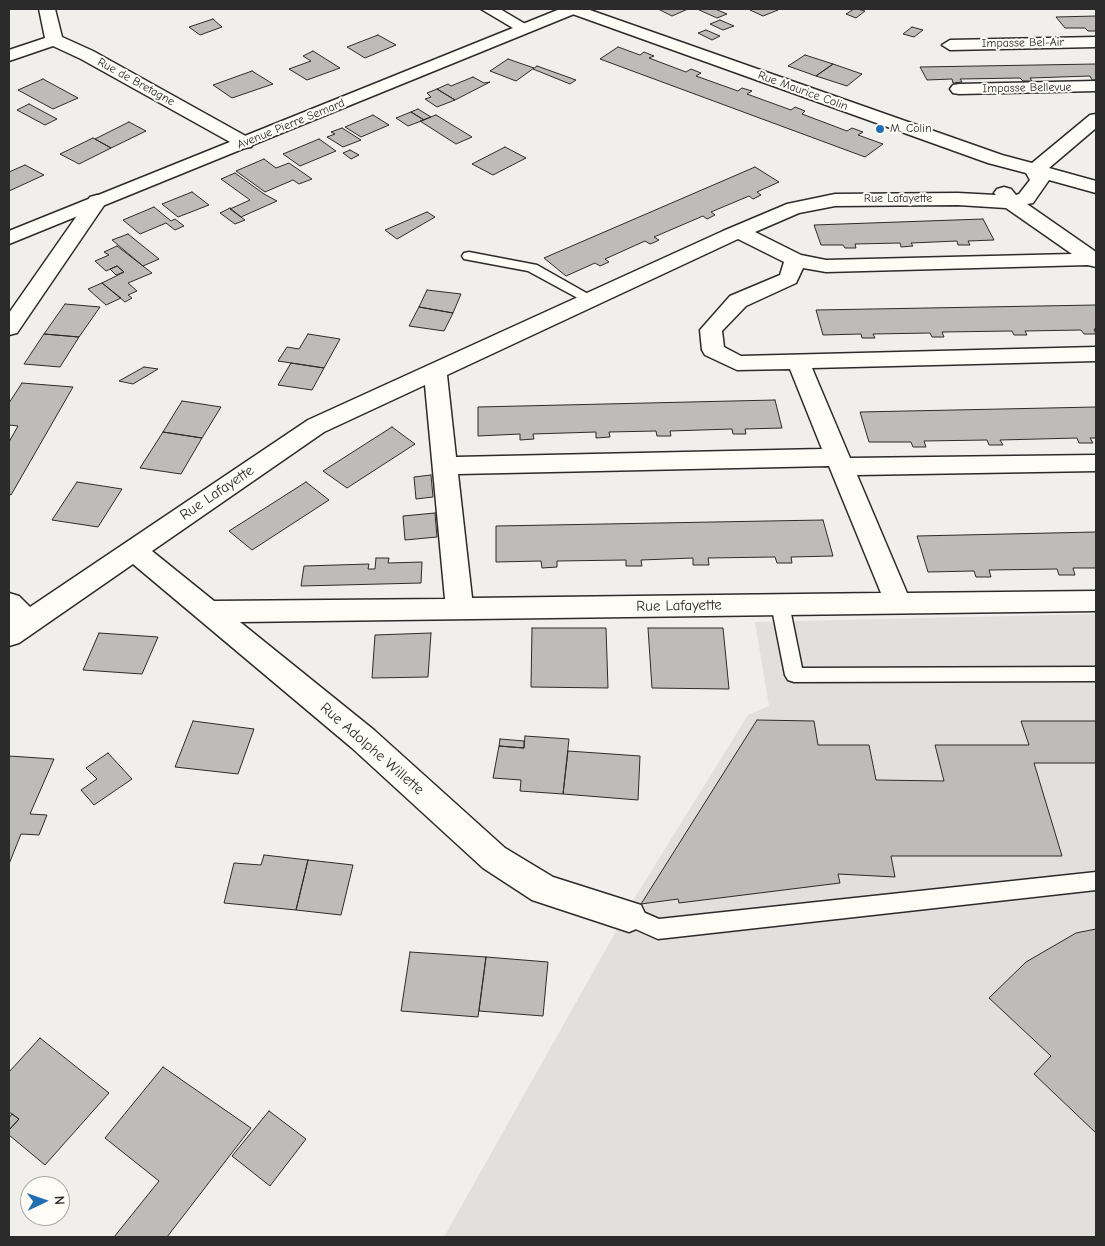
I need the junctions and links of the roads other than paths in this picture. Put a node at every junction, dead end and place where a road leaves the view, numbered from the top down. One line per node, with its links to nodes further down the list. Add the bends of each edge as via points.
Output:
1 (46, 9): 5 (street)
2 (489, 9): 4 (street)
3 (573, 9): 4 (street, Avenue Pierre Semard); 13 (street, Rue Maurice Colin)
4 (524, 28): 12 (street, Avenue Pierre Semard)
5 (54, 40): 8 (street); 12 (street, Rue de Bretagne)
6 (1096, 42): 7 (street, Impasse Bel-Air)
7 (950, 45)
8 (9, 56)
9 (1096, 86): 10 (street, Impasse Bellevue)
10 (959, 89)
11 (1096, 119): 13 (street)
12 (245, 143): 15 (street, Avenue Pierre Semard)
13 (1034, 171): 14 (street, Rue Maurice Colin); 16 (street, via 1040,180 1032,192 1026,199)
14 (1096, 187)
15 (97, 202): 18 (street, Avenue Pierre Semard); 23 (street)
16 (1010, 202): 17 (street, Rue Lafayette, via 835,200 794,208); 21 (street)
17 (739, 232): 20 (street); 22 (street, Rue Lafayette)
18 (9, 238)
19 (469, 256): 22 (lane, via 532,268)
20 (795, 260): 21 (street, via 826,266); 25 (street, via 789,279 738,301 711,330 713,350 738,364)
21 (1094, 260)
22 (590, 299): 26 (street, Rue Lafayette)
23 (9, 328)
24 (1096, 354): 25 (street)
25 (798, 362): 27 (street)
26 (435, 371): 29 (street); 30 (street, Rue Lafayette, via 316,426)
27 (839, 462): 28 (street); 29 (street); 33 (street)
28 (1096, 463)
29 (445, 466): 35 (street)
30 (133, 550): 36 (street, Rue Adolphe Willette); 37 (street, Rue Lafayette)
31 (1096, 601): 33 (street, Rue Lafayette)
32 (9, 603): 37 (street)
33 (898, 603): 34 (street, Rue Lafayette)
34 (780, 604): 35 (street, Rue Lafayette); 38 (lane, via 794,675)
35 (460, 609): 36 (street, Rue Lafayette)
36 (209, 612): 40 (street, Rue Adolphe Willette, via 363,739 494,858 544,889)
37 (18, 629)
38 (1096, 674)
39 (1096, 881): 40 (lane, via 658,929)
40 (629, 916)

